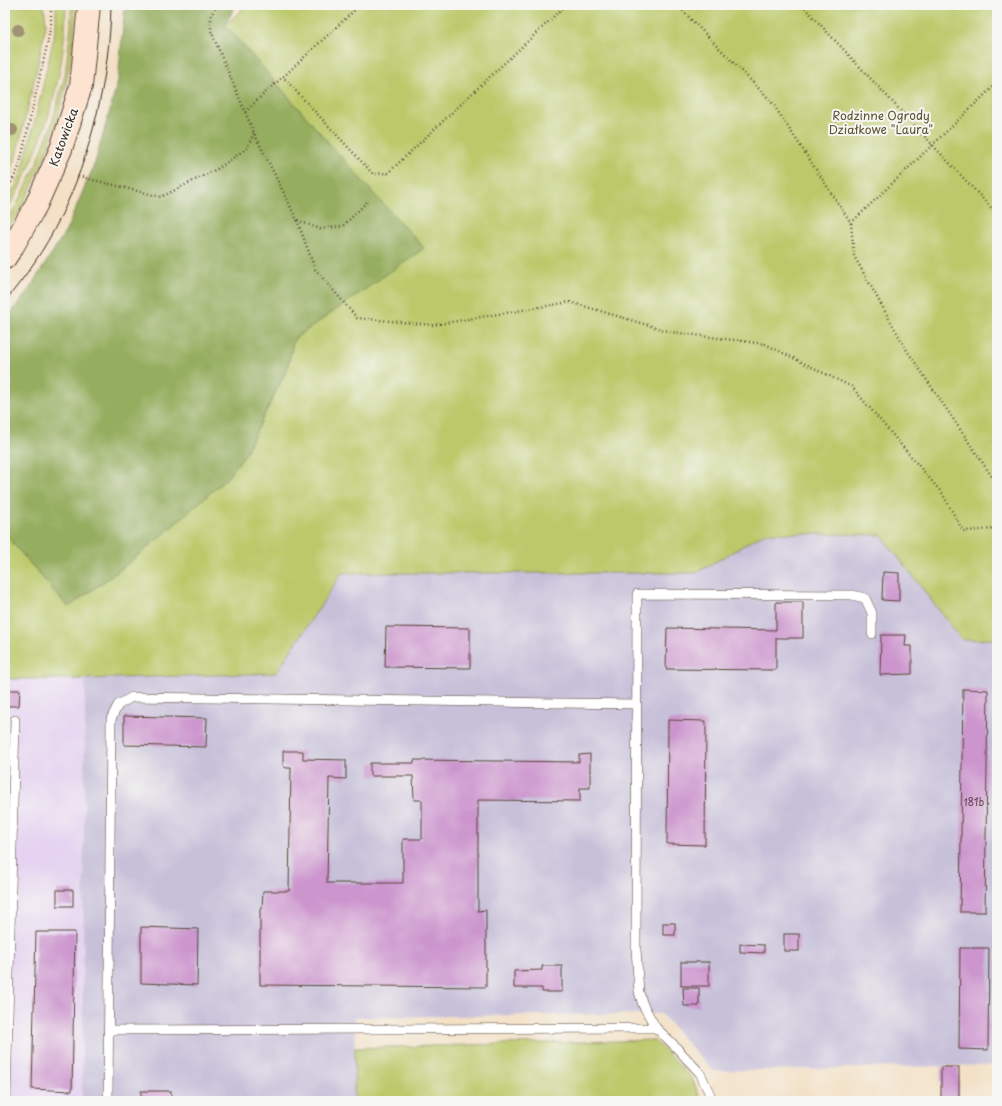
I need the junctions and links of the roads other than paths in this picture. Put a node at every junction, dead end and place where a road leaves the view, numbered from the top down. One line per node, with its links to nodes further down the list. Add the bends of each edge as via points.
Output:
1 (89, 5): 2 (main road, Katowicka, via 81,86 61,149 36,205)
2 (5, 258)
3 (872, 634): 4 (lane, via 872,613 865,598 852,595 637,594)
4 (636, 704): 6 (lane, via 636,949 639,992 643,1006); 7 (lane, via 132,697 118,705 111,719)
5 (15, 720): 8 (lane)
6 (656, 1028): 7 (lane); 10 (lane, via 700,1073)
7 (108, 1030): 9 (lane)
8 (6, 1101)
9 (108, 1101)
10 (712, 1101)

